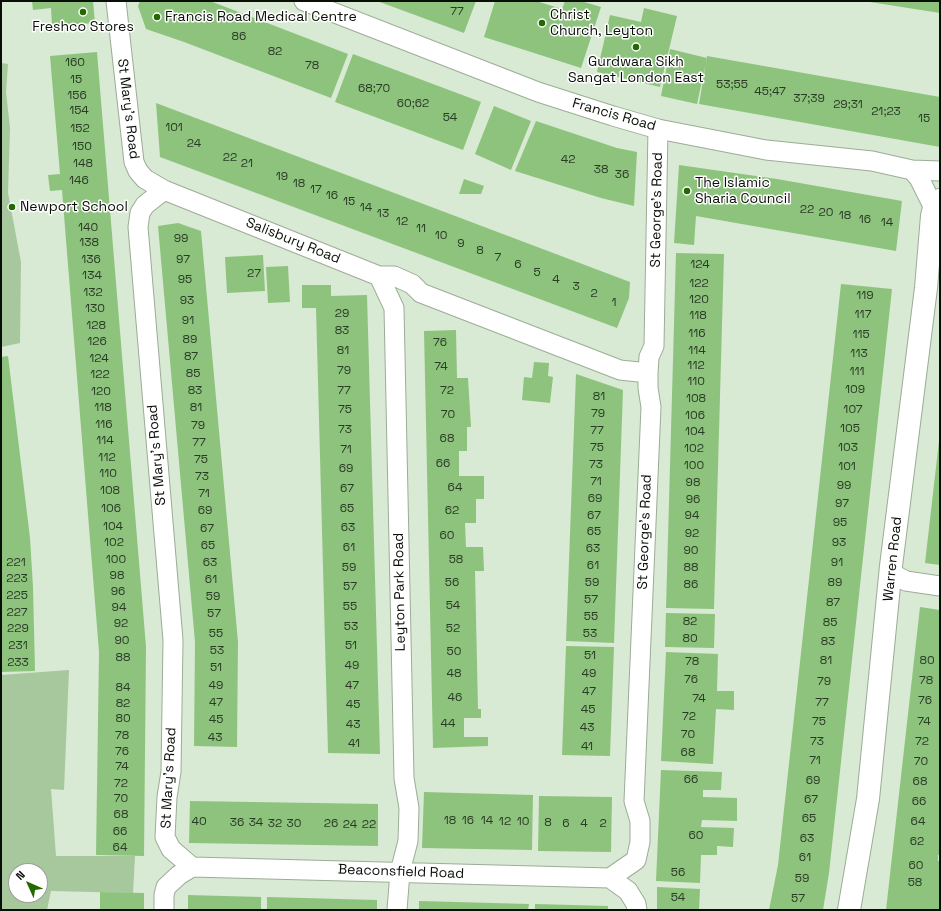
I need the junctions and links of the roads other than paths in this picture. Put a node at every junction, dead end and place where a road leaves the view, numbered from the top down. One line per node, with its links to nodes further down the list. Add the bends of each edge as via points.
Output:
1 (116, 1): 6 (street, St Mary's Road, via 134,162 145,179)
2 (304, 1): 3 (street, Francis Road, via 538,92)
3 (658, 128): 4 (street, Francis Road, via 766,150 872,162); 11 (street, St George's Road, via 654,346 648,357)
4 (912, 170): 5 (street, Francis Road); 7 (street, Warren Road)
5 (940, 171)
6 (164, 190): 8 (street, Salisbury Road); 14 (street, St Mary's Road, via 145,205 140,213 138,227 173,640 171,772 165,837 171,849)
7 (937, 204): 12 (main road, Warren Road)
8 (379, 276): 9 (street, Salisbury Road, via 394,276 412,284); 10 (street, Leyton Park Road)
9 (421, 293): 10 (street); 11 (street, Salisbury Road, via 620,370)
10 (394, 308): 15 (street, Leyton Park Road, via 404,778 409,808 408,841)
11 (648, 373): 16 (street, St George's Road, via 651,407 634,801 640,821 640,842 636,860)
12 (891, 573): 13 (street, via 906,581); 20 (main road, Warren Road, via 868,799)
13 (940, 586)
14 (192, 867): 15 (street, Beaconsfield Road); 17 (street, via 166,887)
15 (400, 872): 16 (street, Beaconsfield Road); 18 (street, Leyton Park Road)
16 (610, 878): 19 (street, via 628,890)
17 (164, 910)
18 (397, 910)
19 (637, 910)
20 (850, 910)

